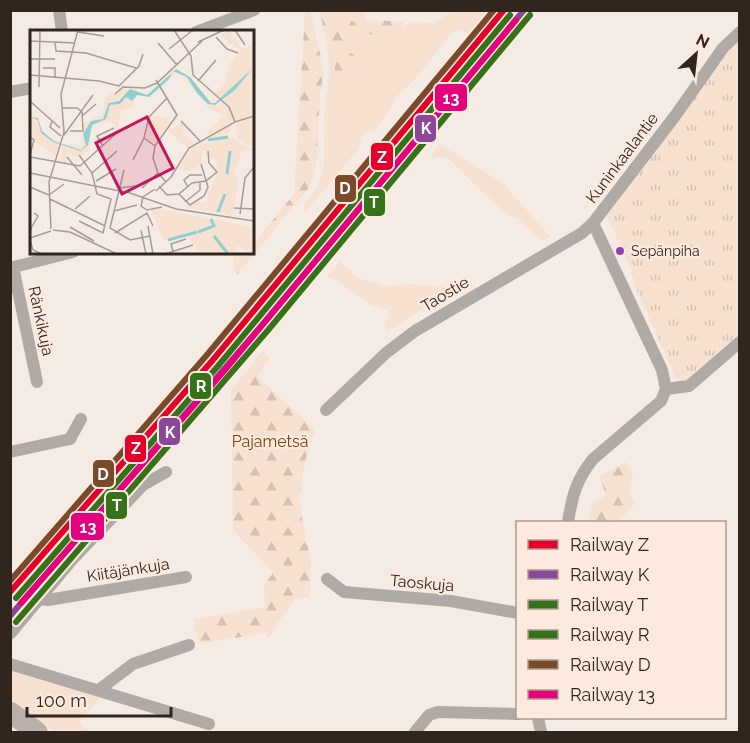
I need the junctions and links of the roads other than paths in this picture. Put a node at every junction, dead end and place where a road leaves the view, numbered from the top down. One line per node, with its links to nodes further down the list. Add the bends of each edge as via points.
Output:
1 (58, 10): 3 (street)
2 (254, 10): 4 (street)
3 (62, 30)
4 (201, 30)
5 (740, 32): 8 (street, Kuninkaalantie, via 723,48)
6 (30, 88): 7 (street)
7 (10, 92)
8 (593, 223): 13 (street, Kuninkaalantie, via 662,370); 14 (street, Taostie, via 415,331 386,352)
9 (65, 254): 10 (street)
10 (12, 268): 12 (street, Ränkikuja)
11 (740, 342): 13 (street, via 689,386)
12 (37, 382)
13 (666, 389): 18 (street, via 660,401 585,469 578,479)
14 (326, 410)
15 (81, 419): 16 (street, via 70,439)
16 (10, 452)
17 (166, 472): 21 (street, via 143,484)
18 (568, 521)
19 (186, 577): 21 (street, Kiitäjänkuja)
20 (327, 579): 22 (street, Taoskuja, via 344,592 451,601)
21 (39, 599): 23 (street)
22 (516, 613)
23 (10, 634)
24 (189, 645): 26 (street, via 133,664)
25 (10, 664): 26 (street)
26 (100, 689): 29 (street)
27 (10, 712): 30 (highway)
28 (516, 714): 31 (street, via 438,712 429,715)
29 (209, 724)
30 (37, 732)
31 (415, 732)

